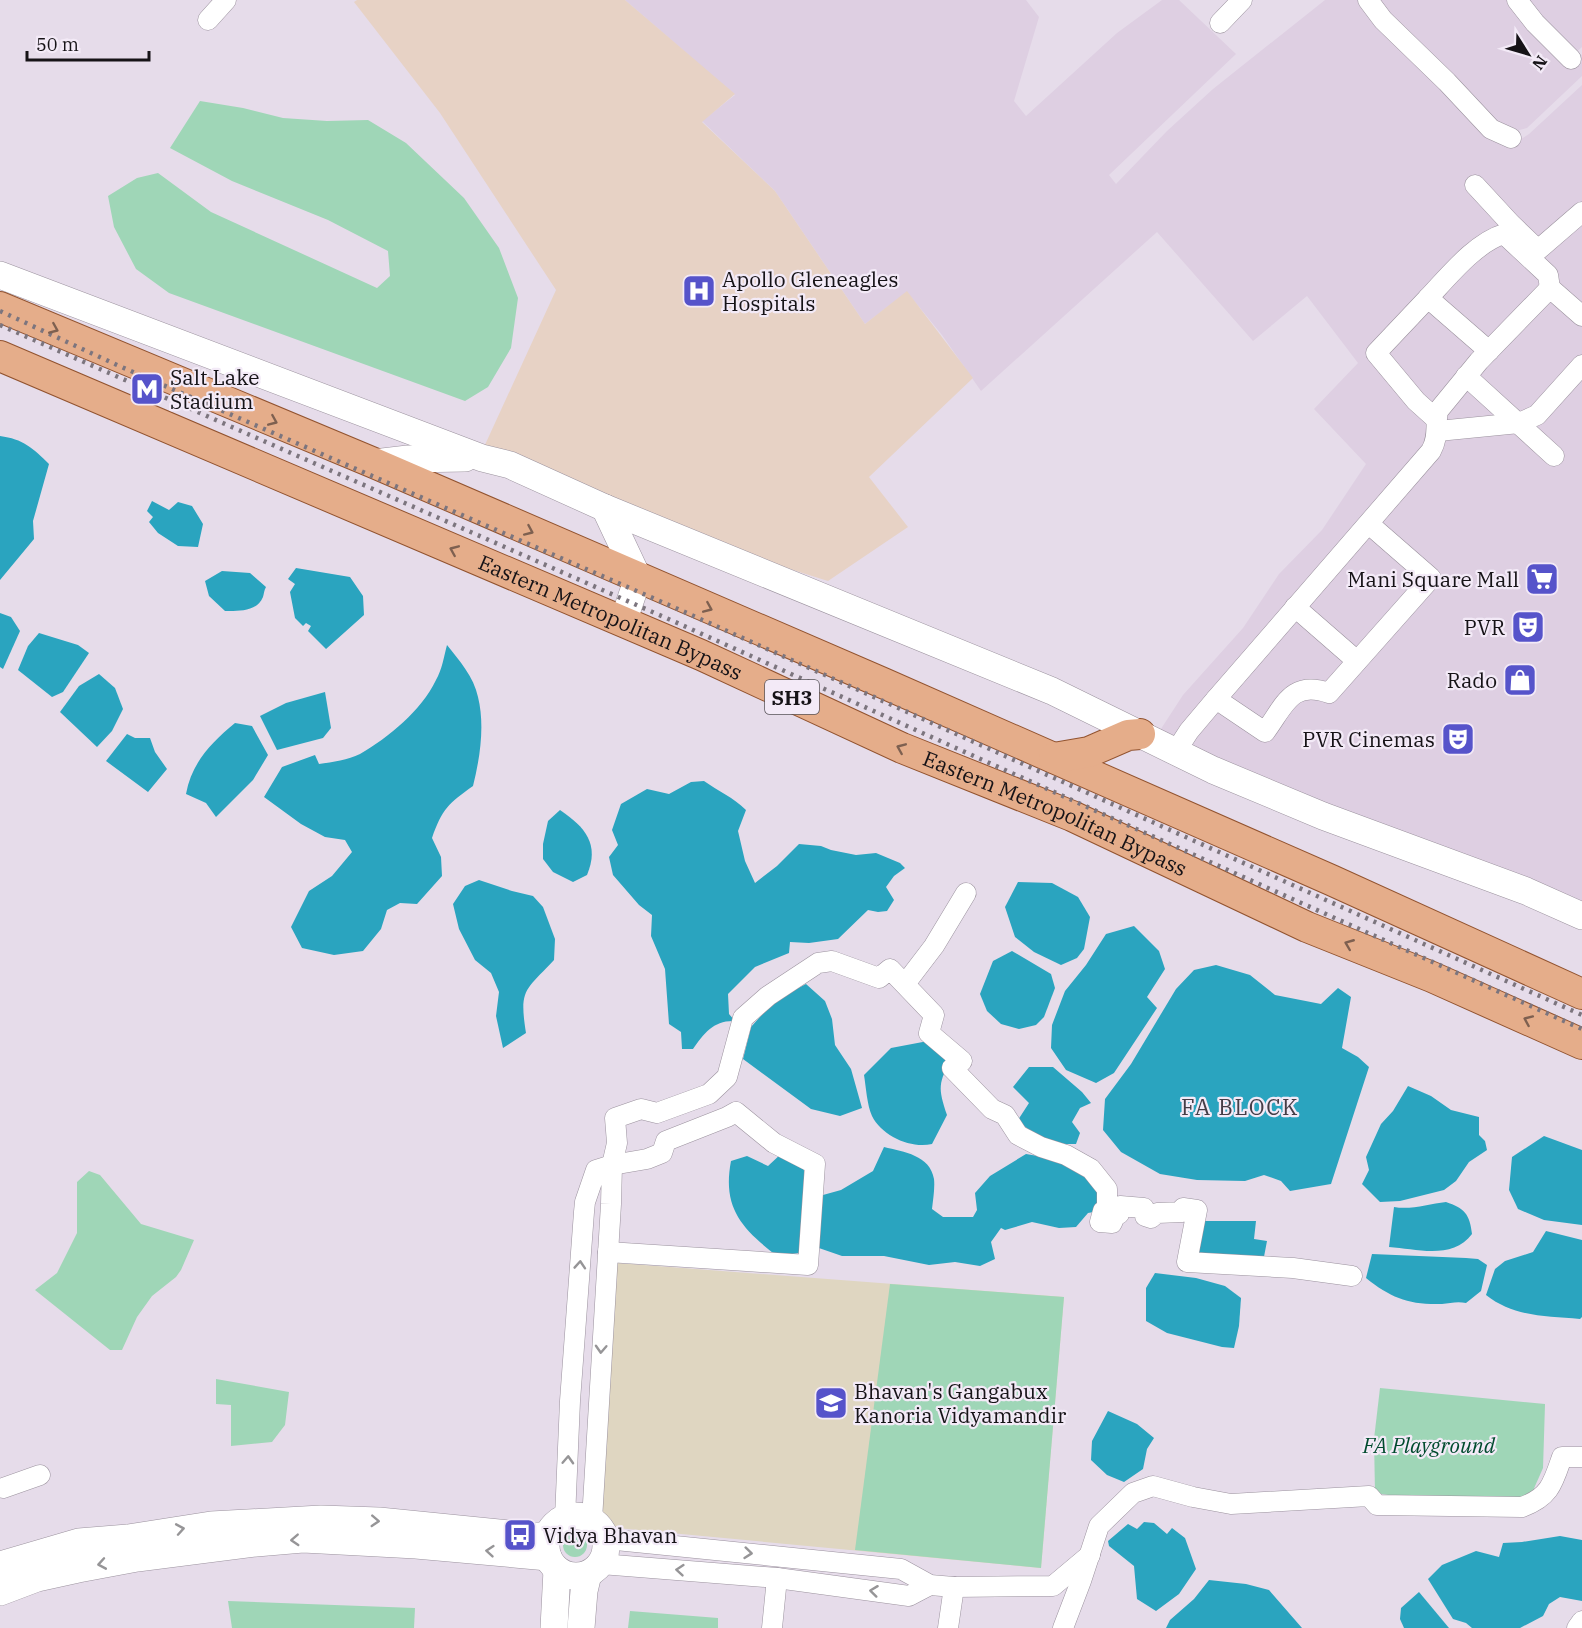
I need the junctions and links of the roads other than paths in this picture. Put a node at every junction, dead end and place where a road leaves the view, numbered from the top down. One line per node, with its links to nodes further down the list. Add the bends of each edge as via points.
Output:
1 (226, 0): 5 (street)
2 (1242, 0): 6 (street)
3 (1368, 0): 8 (street, via 1491,129)
4 (1517, 0): 7 (street)
5 (208, 20)
6 (1220, 23)
7 (1571, 59)
8 (1511, 138)
9 (1475, 185): 10 (street, via 1538,250)
10 (1582, 212)
11 (0, 275): 23 (street)
12 (1550, 288): 13 (street, via 1548,275 1504,234 1494,237 1458,267); 15 (street); 16 (street)
13 (1428, 298): 16 (street); 21 (street, via 1376,353)
14 (0, 307): 24 (main road, SH3, one-way to 24)
15 (1582, 316)
16 (1489, 351): 19 (street)
17 (0, 357): 29 (main road, Eastern Metropolitan Bypass / SH3, one-way to 17)
18 (1582, 365): 20 (street, via 1537,415)
19 (1466, 376): 20 (street); 21 (street, via 1438,411)
20 (1519, 423): 21 (street); 22 (street)
21 (1437, 425): 26 (street, via 1431,451)
22 (1554, 456)
23 (482, 458): 24 (street); 25 (street, via 510,465)
24 (374, 463): 27 (main road, SH3, one-way to 27)
25 (605, 508): 27 (street); 32 (street, via 1042,687)
26 (1369, 524): 28 (street); 30 (street, via 1440,580)
27 (638, 578): 29 (street); 34 (main road, SH3, one-way to 34)
28 (1296, 607): 30 (street); 31 (street)
29 (623, 622): 39 (main road, Eastern Metropolitan Bypass / SH3, one-way to 29, via 1307,927 1072,816 902,748)
30 (1357, 661): 31 (street, via 1329,693 1318,689 1293,694 1265,732)
31 (1216, 699): 33 (street)
32 (1140, 734): 33 (street); 34 (main road, via 1128,735 1089,752)
33 (1176, 751): 36 (street, via 1349,827 1526,891)
34 (1054, 758): 38 (main road, SH3)
35 (966, 893): 37 (street)
36 (1582, 916)
37 (905, 984): 40 (street, via 890,969 879,978 832,961 818,963 743,1018 727,1077 709,1094 657,1113 641,1108 615,1118 617,1143); 42 (street, via 934,1015 929,1033 962,1061 952,1068 992,1109 1005,1115 1018,1135 1066,1155 1094,1172 1107,1189 1107,1209 1100,1222 1112,1223 1120,1206 1144,1208 1145,1216 1151,1218 1157,1213 1182,1212 1183,1208 1197,1210 1187,1262)
38 (1582, 994)
39 (1582, 1044)
40 (612, 1165): 41 (street); 41 (street, via 662,1153 666,1141 736,1112 774,1143 815,1164 808,1265); 47 (street, one-way to 40, via 585,1202 596,1170)
41 (608, 1252): 48 (street, one-way to 48)
42 (1352, 1276)
43 (1582, 1457): 49 (street, via 1562,1457 1552,1483 1539,1501 1522,1507 1377,1505 1369,1496 1231,1504 1153,1486 1133,1493 1099,1526)
44 (40, 1475): 45 (street)
45 (1, 1486)
46 (256, 1533): 47 (street, via 416,1545); 50 (street, one-way to 46, via 79,1542 190,1527); 54 (street, one-way to 54, via 37,1578)
47 (555, 1545): 48 (street, via 574,1577); 48 (street, via 581,1516); 56 (street)
48 (597, 1549): 51 (street, one-way to 48); 52 (street, one-way to 52, via 901,1569); 57 (street, via 584,1591)
49 (1090, 1555): 53 (street, via 1053,1586); 60 (street)
50 (0, 1565)
51 (777, 1578): 52 (street, one-way to 51, via 909,1596); 58 (street)
52 (930, 1585): 53 (street)
53 (954, 1587): 59 (street)
54 (0, 1592)
55 (1582, 1621): 61 (street)
56 (554, 1628)
57 (581, 1628)
58 (772, 1628)
59 (948, 1628)
60 (1063, 1628)
61 (1577, 1628)

